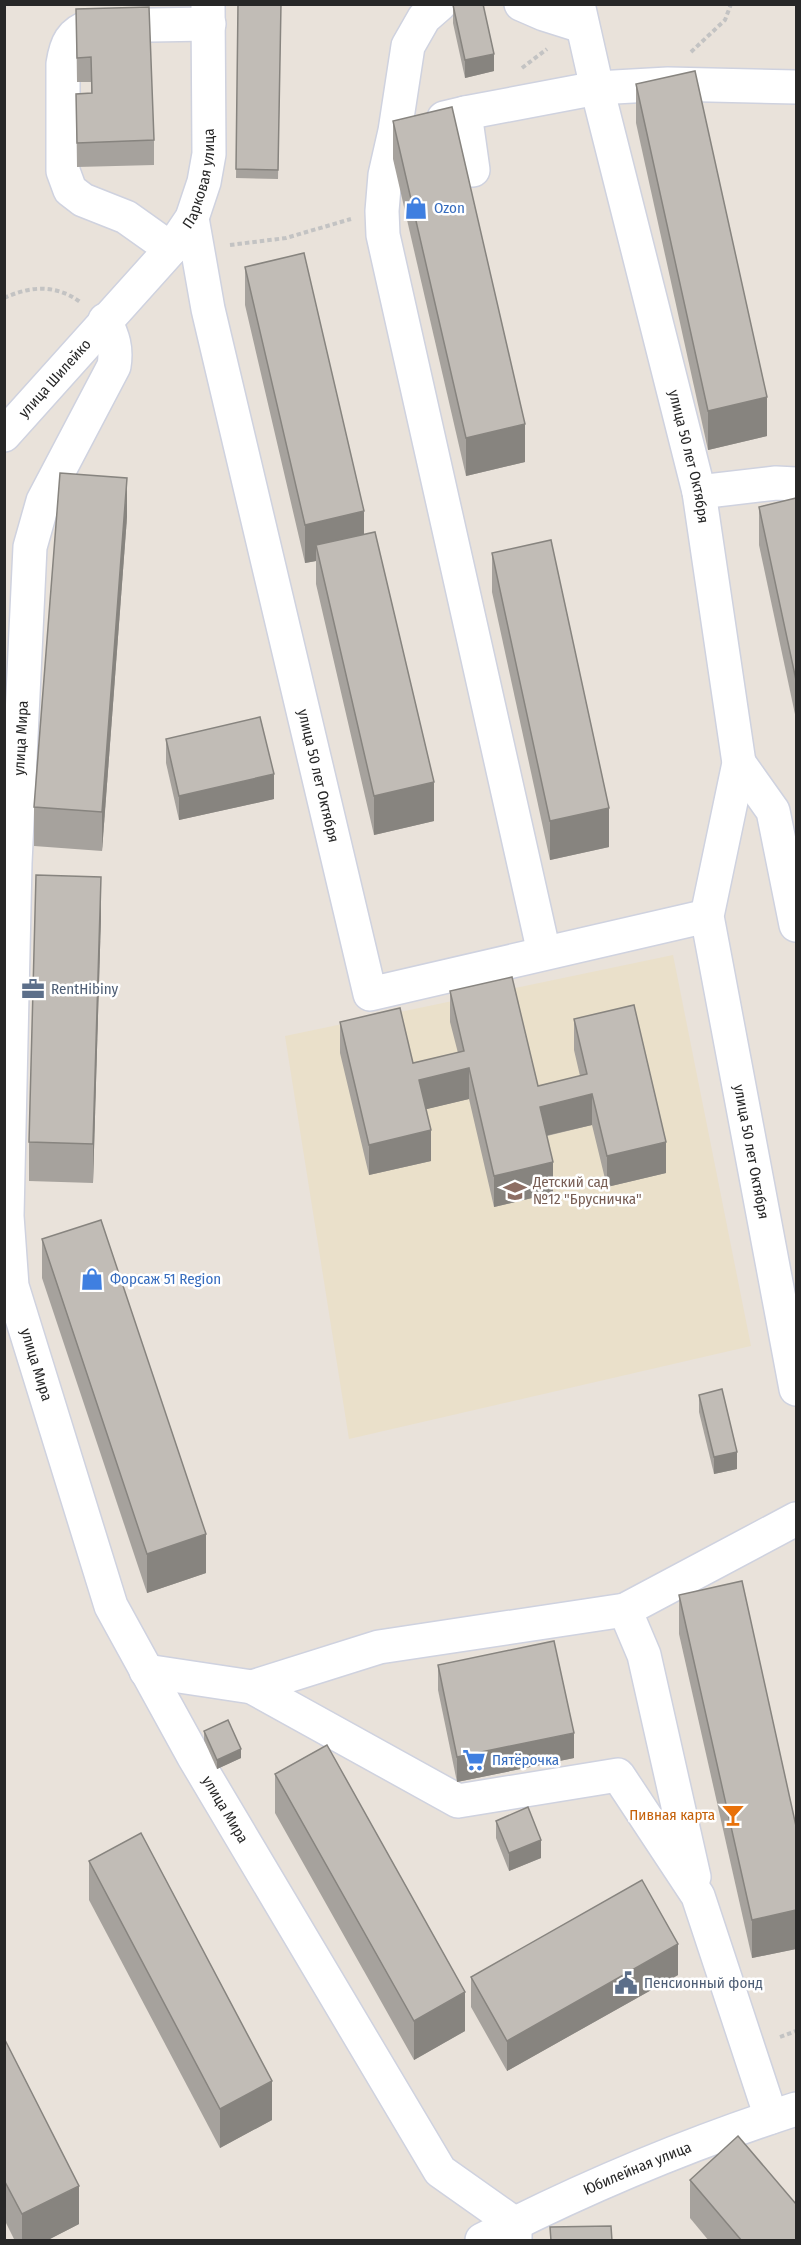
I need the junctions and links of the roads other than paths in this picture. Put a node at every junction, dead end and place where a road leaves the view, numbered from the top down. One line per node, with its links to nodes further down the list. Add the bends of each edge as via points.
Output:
1 (440, 4): 8 (street, via 424,18 408,45)
2 (521, 4): 4 (street, via 544,14)
3 (209, 14): 10 (street, Парковая улица, via 209,154); 11 (street, via 79,30 66,47 63,64 63,171 70,190 82,200 126,217)
4 (580, 15): 6 (street, улица 50 лет Октября)
5 (796, 87): 6 (street, via 668,84)
6 (597, 88): 7 (street); 15 (street, улица 50 лет Октября)
7 (465, 113): 8 (street); 9 (street)
8 (395, 131): 19 (street, via 385,175 383,235)
9 (473, 170)
10 (192, 218): 11 (street, Парковая улица); 19 (street, улица 50 лет Октября, via 208,309 370,994)
11 (171, 249): 12 (street, Парковая улица)
12 (105, 320): 13 (street, улица Шилейко); 23 (street, улица Мира, via 115,341 114,366 43,501 30,547 15,863 7,1216 12,1286 111,1606)
13 (4, 435)
14 (796, 484): 15 (street)
15 (699, 492): 16 (street, улица 50 лет Октября)
16 (739, 763): 17 (street, улица 50 лет Октября); 18 (street, via 773,811)
17 (707, 916): 19 (street, улица 50 лет Октября); 20 (street, улица 50 лет Октября)
18 (796, 925)
19 (544, 953)
20 (796, 1389)
21 (796, 1520): 22 (street)
22 (625, 1610): 24 (street, via 379,1647); 25 (street, via 644,1655)
23 (146, 1671): 24 (street); 27 (street, улица Мира, via 440,2171)
24 (252, 1687): 25 (street, via 458,1801 618,1775)
25 (698, 1896): 26 (street)
26 (784, 2113): 27 (street, Юбилейная улица, via 656,2159)
27 (515, 2232): 28 (street, Юбилейная улица)
28 (482, 2241)

